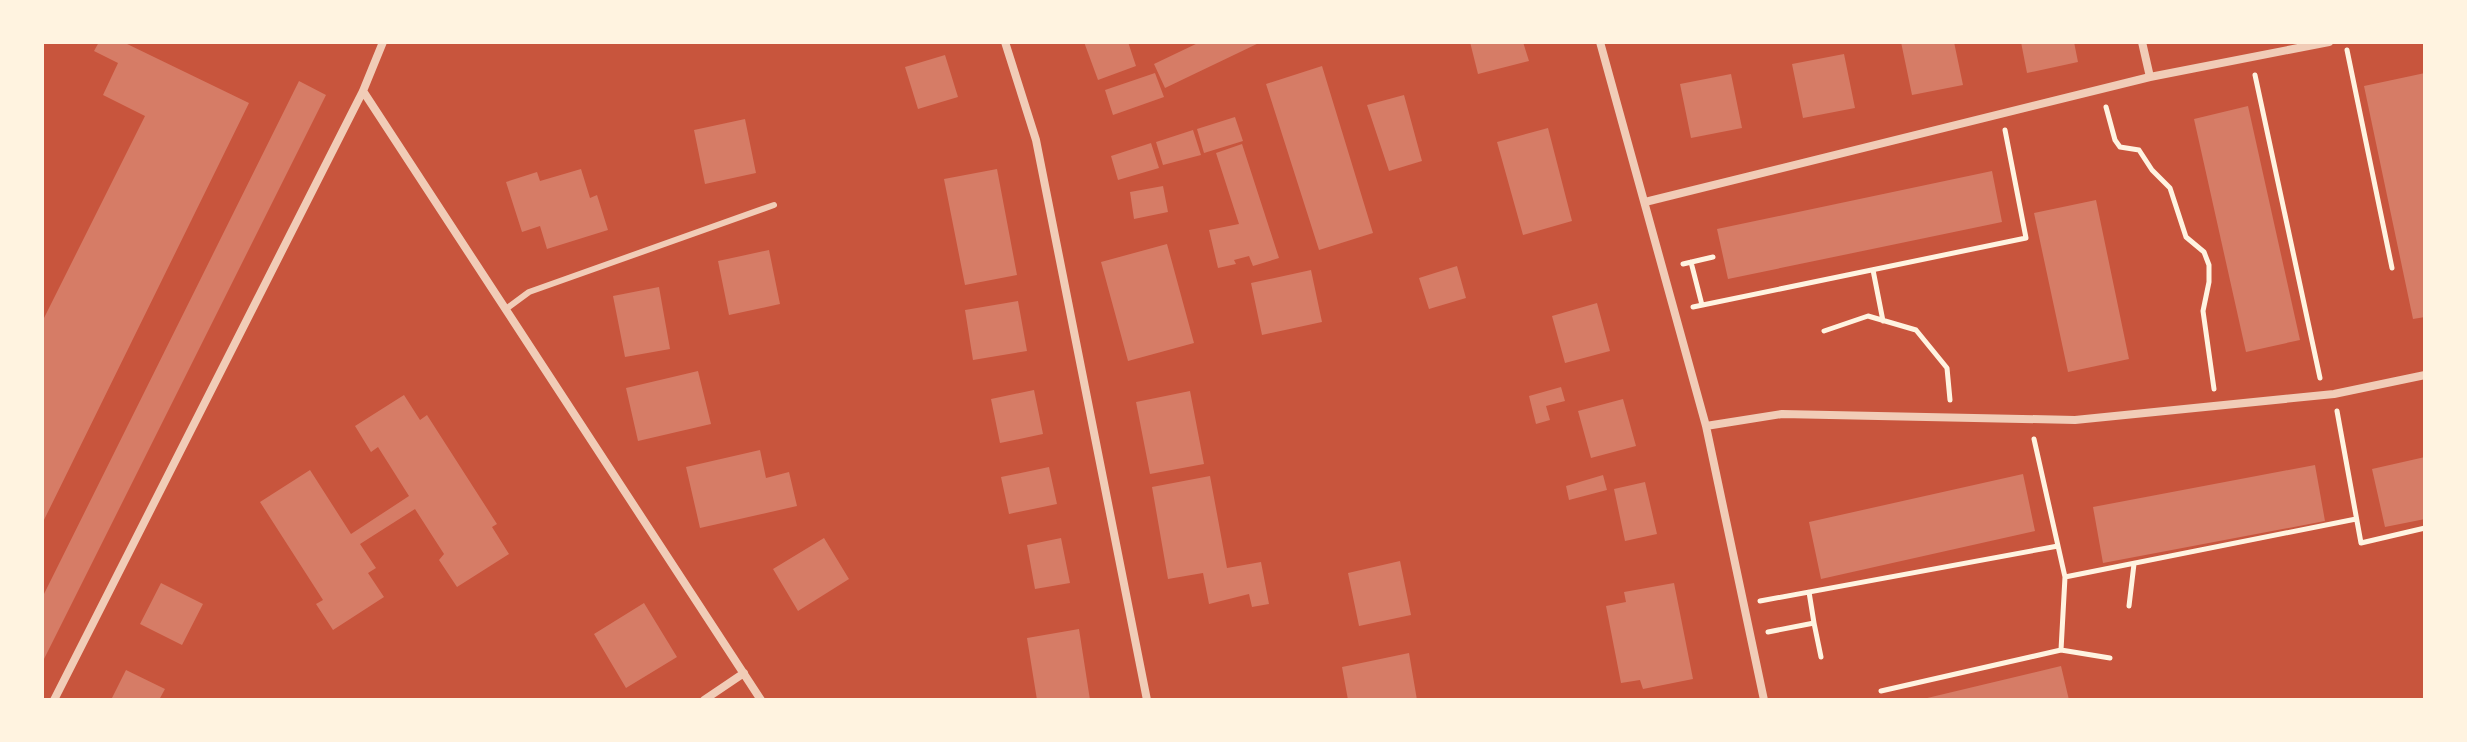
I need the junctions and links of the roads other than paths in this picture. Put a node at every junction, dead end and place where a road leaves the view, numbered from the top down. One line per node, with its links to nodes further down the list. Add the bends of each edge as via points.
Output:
1 (383, 42): 7 (street)
2 (1005, 42): 17 (street, via 1036,140)
3 (1600, 42): 8 (street)
4 (2142, 42): 6 (street)
5 (2329, 42): 6 (street)
6 (2150, 77): 8 (street)
7 (363, 91): 10 (street); 14 (street)
8 (1645, 202): 12 (street)
9 (774, 205): 10 (lane, via 529,292)
10 (506, 309): 13 (street)
11 (2425, 375): 12 (street, via 2334,394 2075,420 1782,414)
12 (1706, 426): 18 (street)
13 (744, 673): 15 (street); 16 (street)
14 (54, 700)
15 (704, 700)
16 (761, 700)
17 (1147, 700)
18 (1764, 700)

